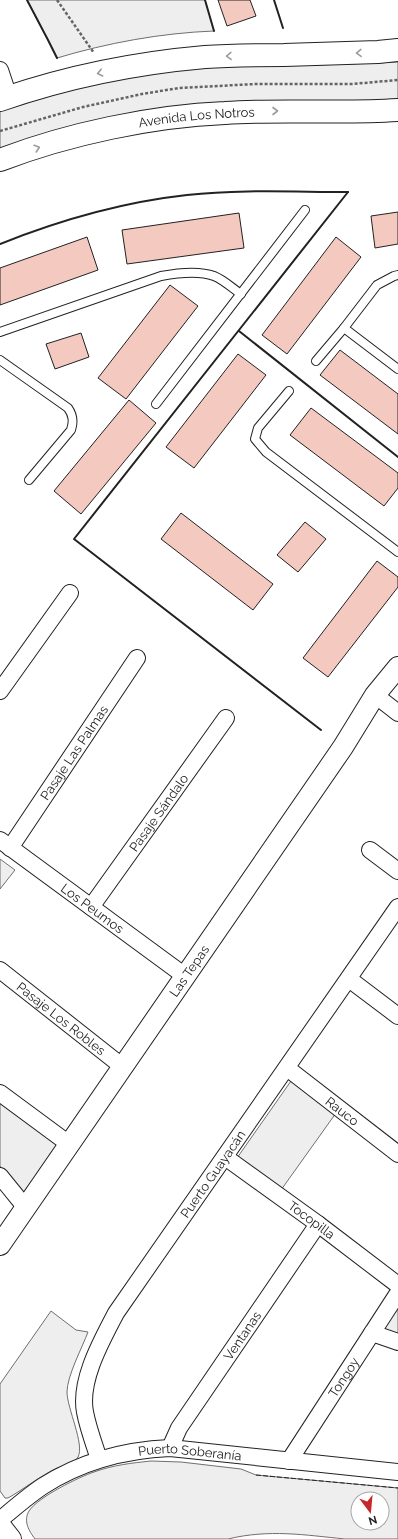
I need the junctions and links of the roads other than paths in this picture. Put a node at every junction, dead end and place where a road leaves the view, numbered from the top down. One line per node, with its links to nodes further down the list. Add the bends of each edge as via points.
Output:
1 (398, 50): 3 (main road, one-way to 3, via 175,60 102,72)
2 (0, 70): 3 (street)
3 (5, 98)
4 (398, 110): 5 (main road, Avenida Los Notros, one-way to 4, via 83,135 179,116 247,112)
5 (0, 160)
6 (305, 210): 8 (lane)
7 (398, 276): 9 (lane, via 378,285)
8 (241, 294): 10 (lane, via 213,276 202,273 160,276); 15 (lane)
9 (344, 328): 12 (lane); 13 (lane)
10 (0, 332)
11 (0, 360): 16 (lane, via 68,408 72,414 71,430)
12 (316, 361)
13 (398, 369)
14 (289, 392): 17 (lane, via 258,428 255,439 266,452)
15 (156, 404)
16 (30, 480)
17 (398, 552)
18 (70, 593): 21 (street)
19 (137, 658): 25 (street, Pasaje Las Palmas)
20 (398, 667): 22 (street, Las Tepas)
21 (0, 691)
22 (375, 695): 23 (street); 31 (street, Las Tepas, via 343,747)
23 (398, 713)
24 (226, 718): 28 (street, Pasaje Sándalo)
25 (5, 844): 28 (street, Los Peumos)
26 (370, 850): 27 (street)
27 (398, 871)
28 (91, 907): 31 (street, Los Peumos)
29 (398, 907): 32 (street, Puerto Guayacán)
30 (0, 970): 34 (street, Pasaje Los Robles)
31 (185, 976): 34 (street, Las Tepas)
32 (349, 978): 33 (street); 35 (street, Puerto Guayacán)
33 (398, 1016)
34 (123, 1067): 37 (street, Las Tepas)
35 (287, 1068): 38 (street, Rauco); 39 (street, Puerto Guayacán)
36 (0, 1093): 37 (street)
37 (69, 1144): 41 (street, Las Tepas)
38 (398, 1154)
39 (225, 1157): 42 (street, Tocopilla); 49 (street, Puerto Guayacán, via 116,1313 102,1342 89,1374 85,1392 85,1411)
40 (0, 1176): 41 (street)
41 (26, 1208): 43 (street, Las Tepas)
42 (318, 1224): 44 (street, Tocopilla); 48 (street, Ventanas, via 179,1428)
43 (0, 1245)
44 (398, 1285)
45 (398, 1293): 46 (street, Tongoy)
46 (372, 1333): 47 (street); 50 (street, Tongoy)
47 (398, 1342)
48 (170, 1448): 49 (street, Puerto Soberanía, via 131,1452); 50 (street, Puerto Soberanía)
49 (99, 1460): 52 (street, Puerto Soberanía, via 69,1471 42,1486)
50 (289, 1461): 51 (street, Puerto Soberanía)
51 (398, 1472)
52 (0, 1520)
53 (0, 1525): 54 (street)
54 (11, 1539)

